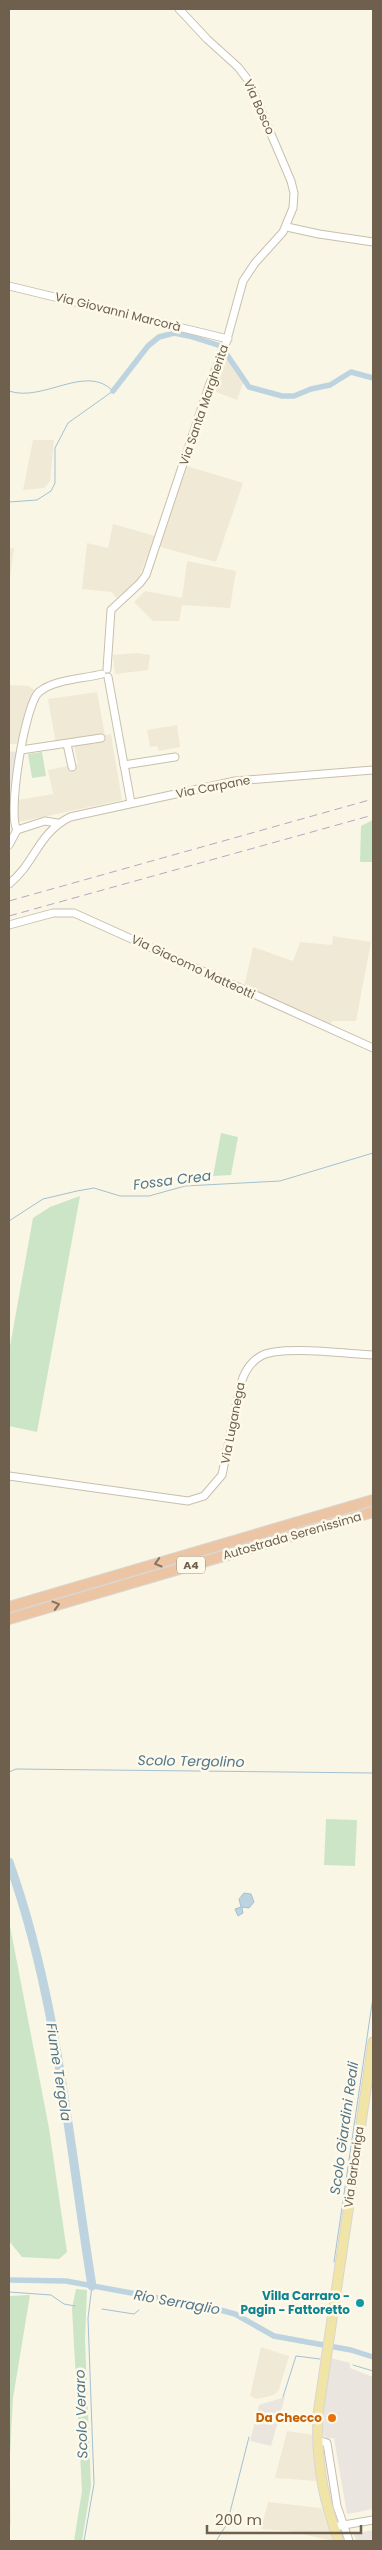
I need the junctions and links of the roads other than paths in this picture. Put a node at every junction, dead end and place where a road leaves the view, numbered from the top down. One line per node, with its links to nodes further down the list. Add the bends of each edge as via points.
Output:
1 (179, 9): 2 (street, Via Bosco, via 248,80 292,186 294,200)
2 (287, 227): 3 (street); 5 (street, Via Santa Margherita, via 243,281)
3 (373, 242)
4 (9, 286): 5 (street, Via Giovanni Marcorà)
5 (226, 344): 6 (street, Via Santa Margherita, via 146,574 111,610)
6 (106, 673): 9 (street, via 54,685 37,694); 11 (street, Via Santa Margherita)
7 (101, 738): 8 (street)
8 (68, 744): 9 (street); 12 (street)
9 (21, 750): 16 (street, via 13,805)
10 (175, 757): 11 (street)
11 (124, 765): 14 (street, Via Santa Margherita)
12 (72, 767)
13 (373, 770): 14 (street, Via Carpane, via 235,781)
14 (131, 803): 15 (street, Via Carpane, via 75,815)
15 (57, 823): 16 (street, Via Carpane, via 48,821); 18 (street, Via Carpane, via 43,838 24,871)
16 (17, 830): 17 (street)
17 (9, 845)
18 (9, 884)
19 (9, 925): 20 (street, Via Giacomo Matteotti, via 53,913 74,913)
20 (373, 1048)
21 (373, 1355): 22 (street, Via Luganega, via 276,1351 255,1360 241,1382 222,1475 204,1496 188,1501)
22 (9, 1476)
23 (373, 1500): 25 (highway, Autostrada Serenissima / A4, one-way to 25)
24 (373, 1512): 26 (highway, Autostrada Serenissima / A4, one-way to 24)
25 (9, 1607)
26 (9, 1619)
27 (373, 2042): 28 (main road, Via Barbariga, via 318,2414)
28 (318, 2440): 30 (street, via 327,2443); 31 (main road, Via Barbariga)
29 (373, 2520): 30 (street)
30 (343, 2525): 31 (street); 33 (street)
31 (333, 2528): 32 (main road, Via Barbariga)
32 (339, 2541)
33 (349, 2541)

